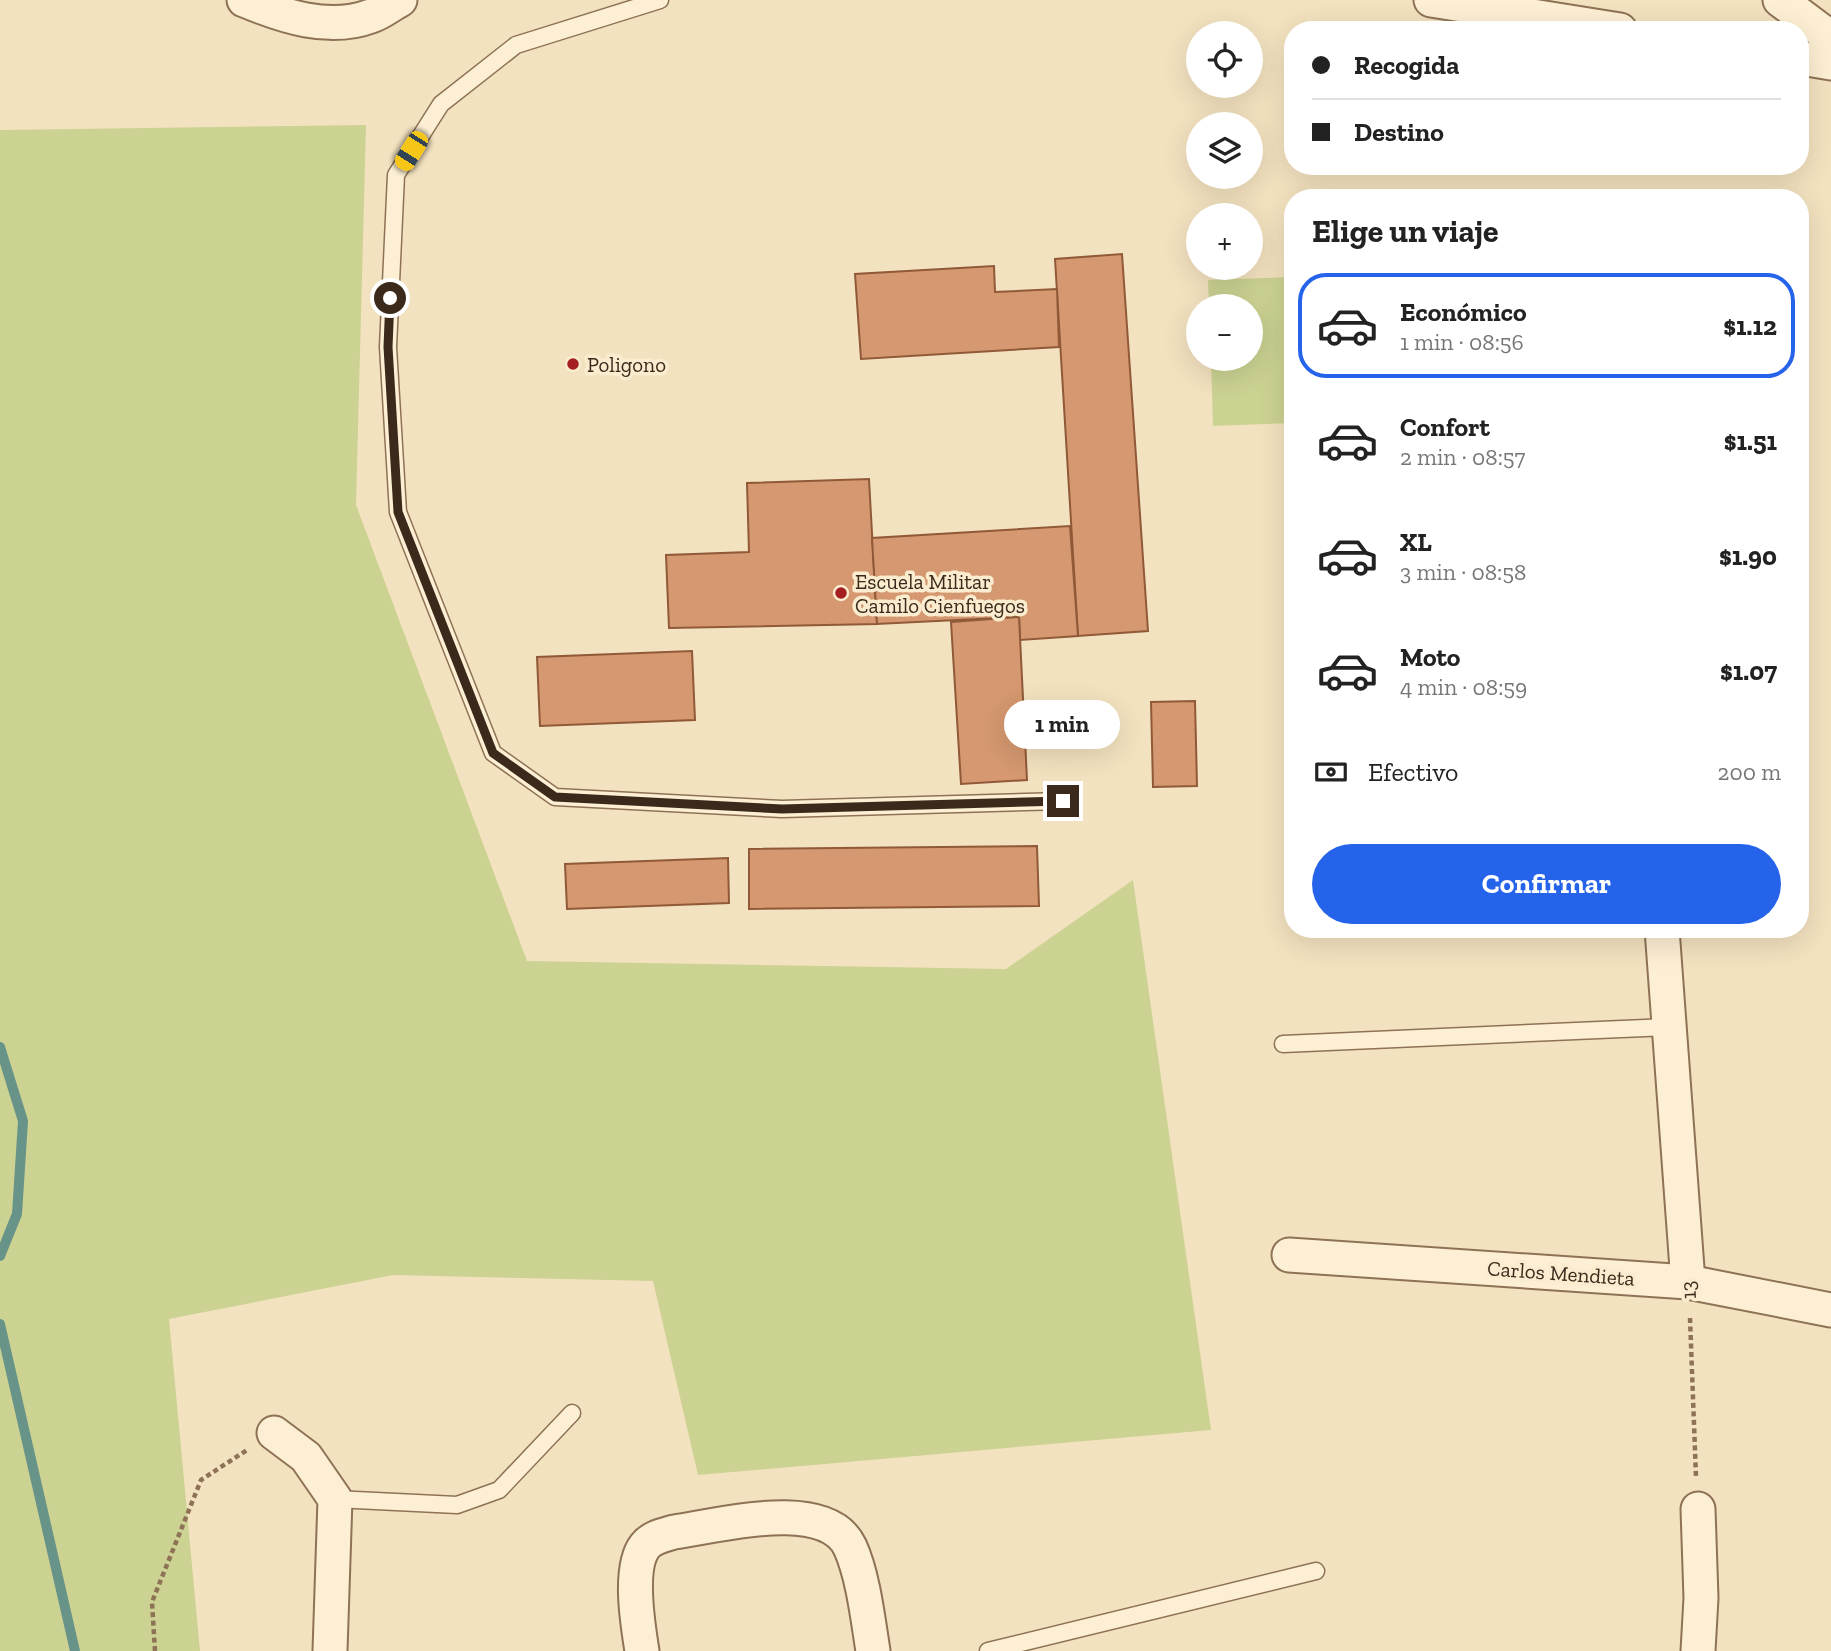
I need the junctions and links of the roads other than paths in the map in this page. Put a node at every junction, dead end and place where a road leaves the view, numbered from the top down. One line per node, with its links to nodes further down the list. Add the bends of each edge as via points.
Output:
1 (244, 0): 2 (street, via 326,24 374,15)
2 (400, 0)
3 (660, 0): 12 (lane, via 516,45 440,104 396,175 388,347 398,512 493,753 555,797 782,809)
4 (1432, 0): 6 (street)
5 (1780, 0): 8 (street)
6 (1564, 21)
7 (1809, 21): 9 (street)
8 (1809, 21)
9 (1831, 37)
10 (1809, 59): 11 (street)
11 (1831, 63)
12 (1063, 801)
13 (1663, 938): 14 (street, 13)
14 (1668, 1027): 15 (lane); 17 (street, 13)
15 (1283, 1044)
16 (1289, 1255): 17 (street, Carlos Mendieta)
17 (1688, 1282): 18 (street, Carlos Mendieta)
18 (1831, 1310)
19 (572, 1413): 21 (lane, via 499,1490 457,1505)
20 (274, 1433): 21 (street, via 306,1457)
21 (335, 1499): 24 (street)
22 (1698, 1509): 28 (street)
23 (1316, 1571): 27 (lane)
24 (330, 1651)
25 (642, 1651): 26 (street, via 636,1584 645,1546 674,1532 792,1517 827,1523 850,1547)
26 (873, 1651)
27 (988, 1651)
28 (1698, 1651)

